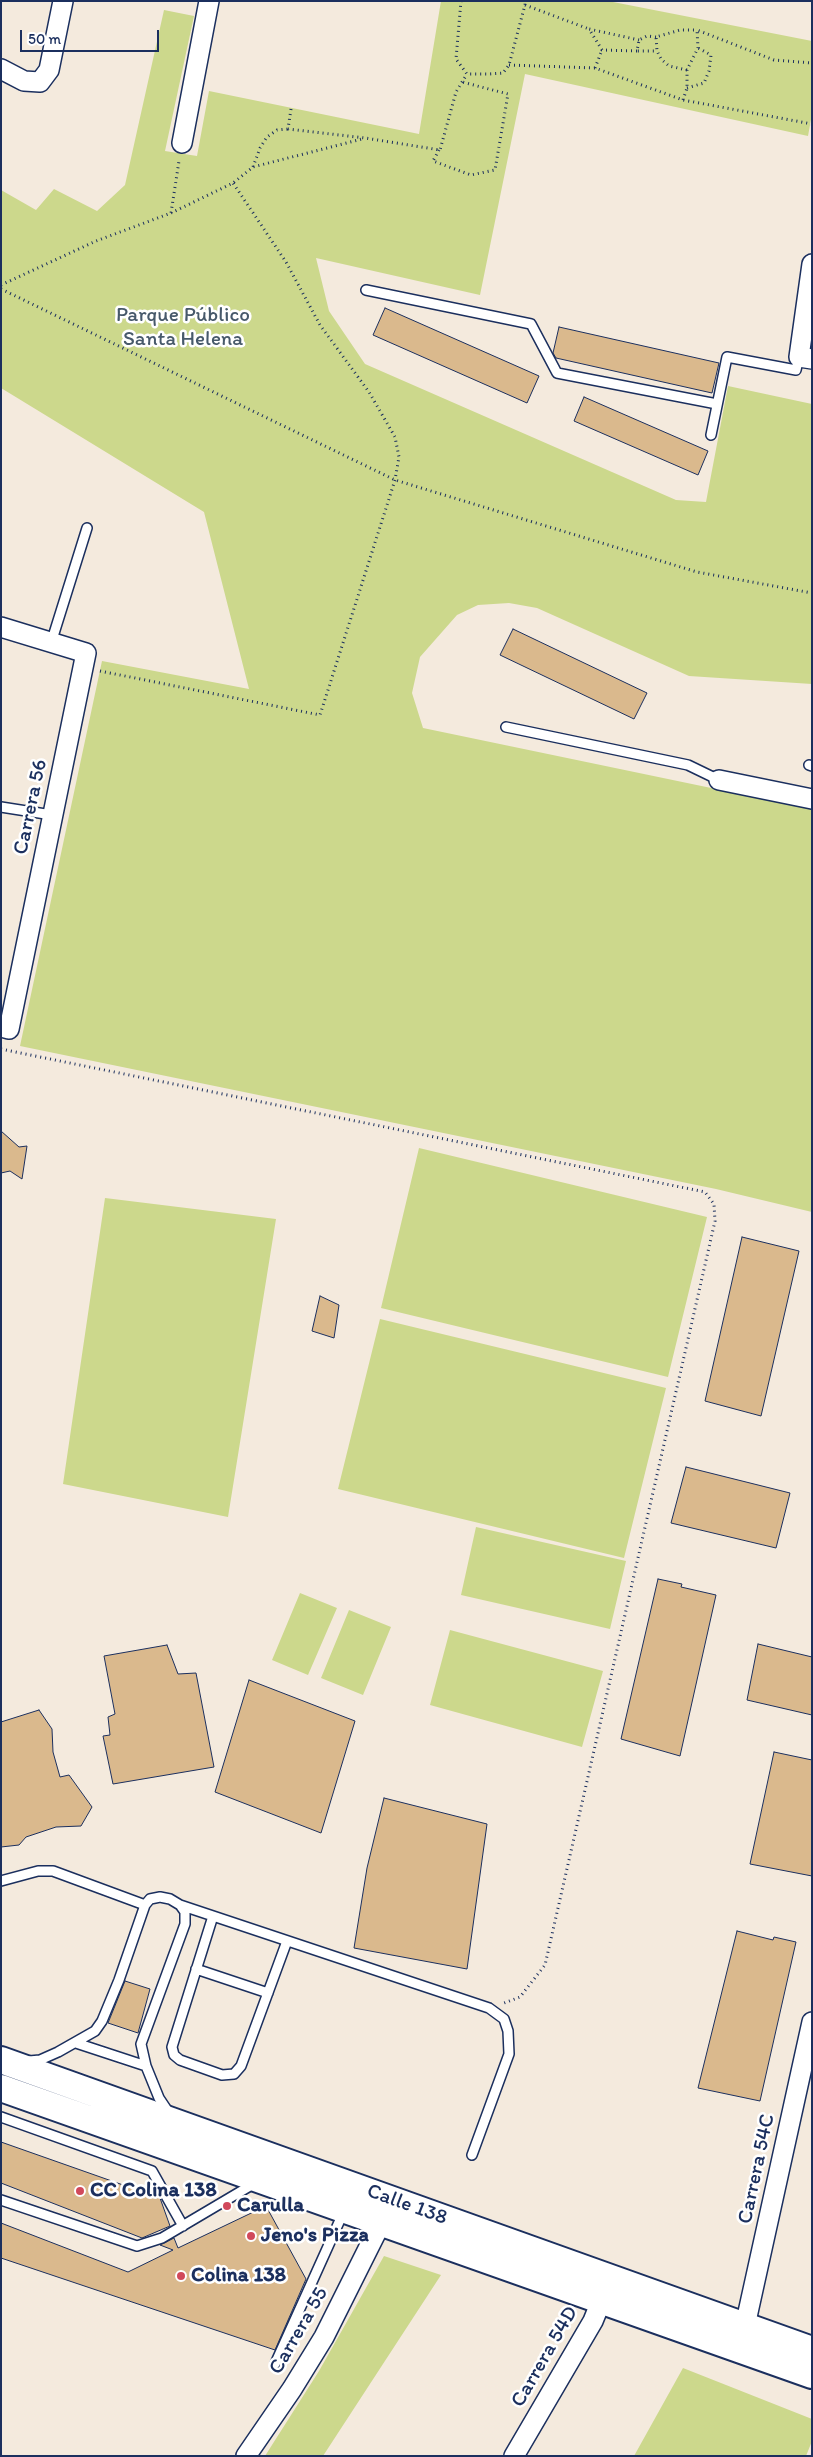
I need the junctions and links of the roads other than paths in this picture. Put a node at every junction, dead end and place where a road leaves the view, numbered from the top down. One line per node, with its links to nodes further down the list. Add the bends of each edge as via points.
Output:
1 (63, 1): 3 (street, via 49,70 40,82 24,81)
2 (210, 1): 4 (street)
3 (1, 69)
4 (182, 143)
5 (812, 264): 7 (street)
6 (366, 290): 8 (lane, via 531,324 558,372)
7 (805, 358): 8 (lane, via 796,370 726,357)
8 (717, 404): 9 (lane)
9 (712, 436)
10 (87, 528): 12 (lane)
11 (1, 627): 12 (street)
12 (52, 643): 17 (street, Carrera 56, via 84,661)
13 (506, 727): 14 (lane, via 688,766)
14 (719, 780): 15 (street)
15 (812, 799)
16 (1, 807): 17 (lane)
17 (52, 815): 18 (street, Carrera 56)
18 (5, 1028)
19 (1, 1881): 20 (lane, via 38,1871 53,1871)
20 (145, 1905): 21 (lane, via 160,1897); 27 (lane, via 102,2021 89,2036)
21 (180, 1905): 22 (lane); 29 (lane, via 185,1912 185,1924 141,2044)
22 (213, 1916): 23 (lane); 24 (lane)
23 (287, 1941): 25 (lane); 33 (lane, via 489,2008 504,2019 509,2054)
24 (196, 1969): 25 (lane); 25 (lane, via 172,2050 180,2060 222,2075 234,2074 241,2066)
25 (268, 1993)
26 (812, 2022): 40 (street, Carrera 54C)
27 (76, 2042): 28 (lane, via 40,2060); 29 (lane)
28 (6, 2062): 32 (main road, Calle 138)
29 (146, 2066): 32 (lane, via 159,2098)
30 (1, 2088): 34 (main road, Calle 138)
31 (1, 2118): 38 (lane, via 152,2171)
32 (174, 2122): 35 (main road, Calle 138)
33 (472, 2155)
34 (261, 2180): 35 (main road, Calle 138); 38 (lane)
35 (350, 2198): 37 (main road, Calle 138); 39 (main road, Calle 138); 42 (lane)
36 (1, 2200): 38 (lane, via 137,2246 162,2238)
37 (381, 2223): 39 (main road, Calle 138); 44 (street, Carrera 55, via 324,2337)
38 (183, 2226)
39 (606, 2289): 40 (main road, Calle 138); 43 (main road, Calle 138); 45 (street, Carrera 54D, via 594,2321)
40 (745, 2326): 41 (main road, Calle 138)
41 (812, 2350)
42 (275, 2364)
43 (812, 2375)
44 (246, 2456)
45 (514, 2456)

